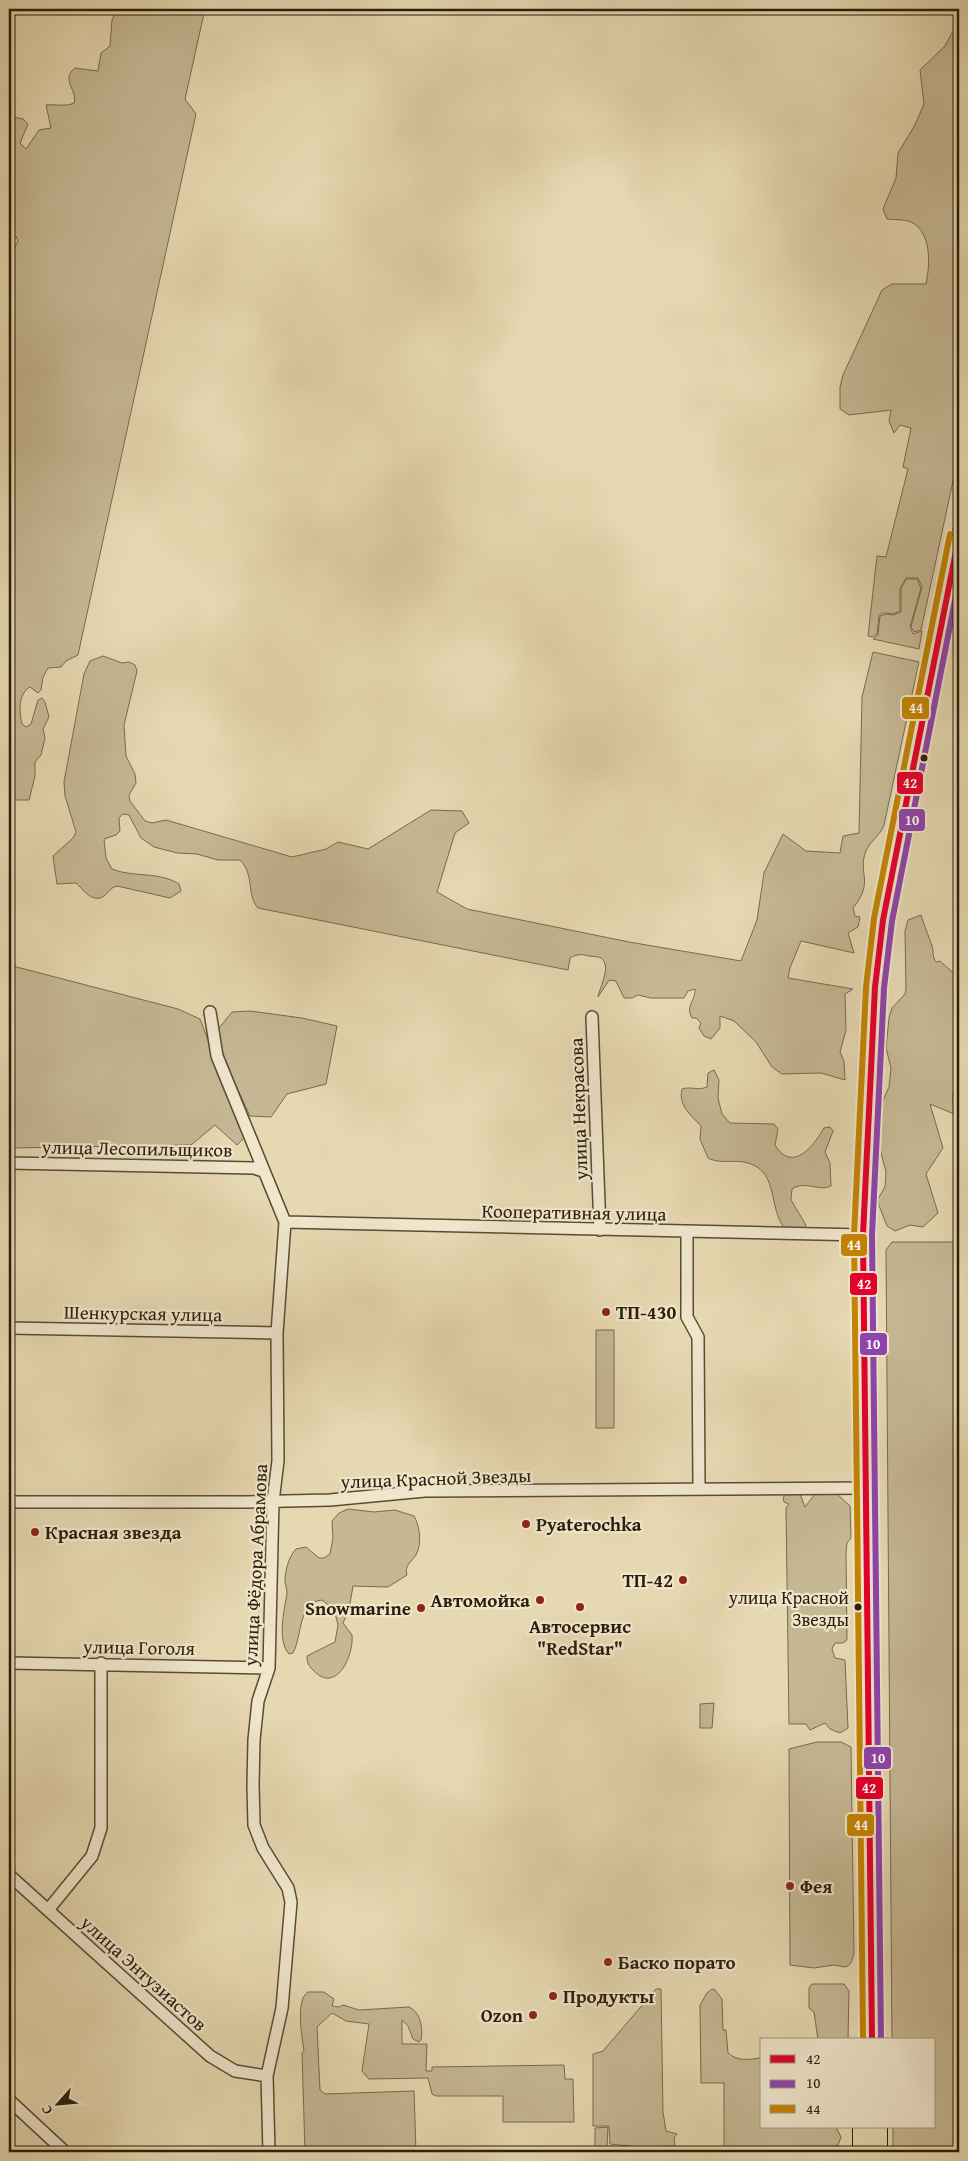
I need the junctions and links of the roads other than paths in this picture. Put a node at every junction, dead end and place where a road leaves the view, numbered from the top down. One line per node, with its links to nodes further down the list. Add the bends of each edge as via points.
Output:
1 (959, 536): 9 (main road, via 882,920 875,987)
2 (210, 1012): 5 (street, улица Фёдора Абрамова, via 217,1056)
3 (592, 1017): 7 (street, улица Некрасова)
4 (9, 1163): 5 (street, улица Лесопильщиков, via 254,1168)
5 (264, 1171): 6 (street, улица Фёдора Абрамова)
6 (285, 1222): 7 (street, Кооперативная улица); 11 (street, улица Фёдора Абрамова)
7 (600, 1230): 8 (street, Кооперативная улица)
8 (687, 1232): 9 (street, Кооперативная улица); 13 (street, via 687,1317 698,1337)
9 (863, 1235): 12 (main road)
10 (9, 1328): 11 (street, Шенкурская улица)
11 (277, 1333): 14 (street, улица Фёдора Абрамова, via 278,1461)
12 (865, 1488): 13 (street, улица Красной Звезды); 21 (main road)
13 (699, 1489): 14 (street, улица Красной Звезды, via 425,1491 330,1500)
14 (273, 1501): 15 (street, улица Красной Звезды); 18 (street, улица Фёдора Абрамова)
15 (9, 1502)
16 (9, 1663): 17 (street, улица Гоголя)
17 (101, 1663): 18 (street, улица Гоголя); 20 (street, via 101,1828 92,1856)
18 (269, 1668): 22 (street, улица Фёдора Абрамова, via 258,1702 254,1740 254,1825 263,1848 288,1888 291,1902 282,2008)
19 (9, 1874): 20 (street, улица Энтузиастов)
20 (48, 1910): 22 (street, улица Энтузиастов, via 210,2056 235,2071)
21 (872, 2038)
22 (267, 2076): 27 (street, улица Фёдора Абрамова)
23 (9, 2100): 26 (street)
24 (862, 2128): 28 (main road)
25 (878, 2128): 29 (main road)
26 (65, 2152)
27 (269, 2152)
28 (862, 2152)
29 (878, 2152)

